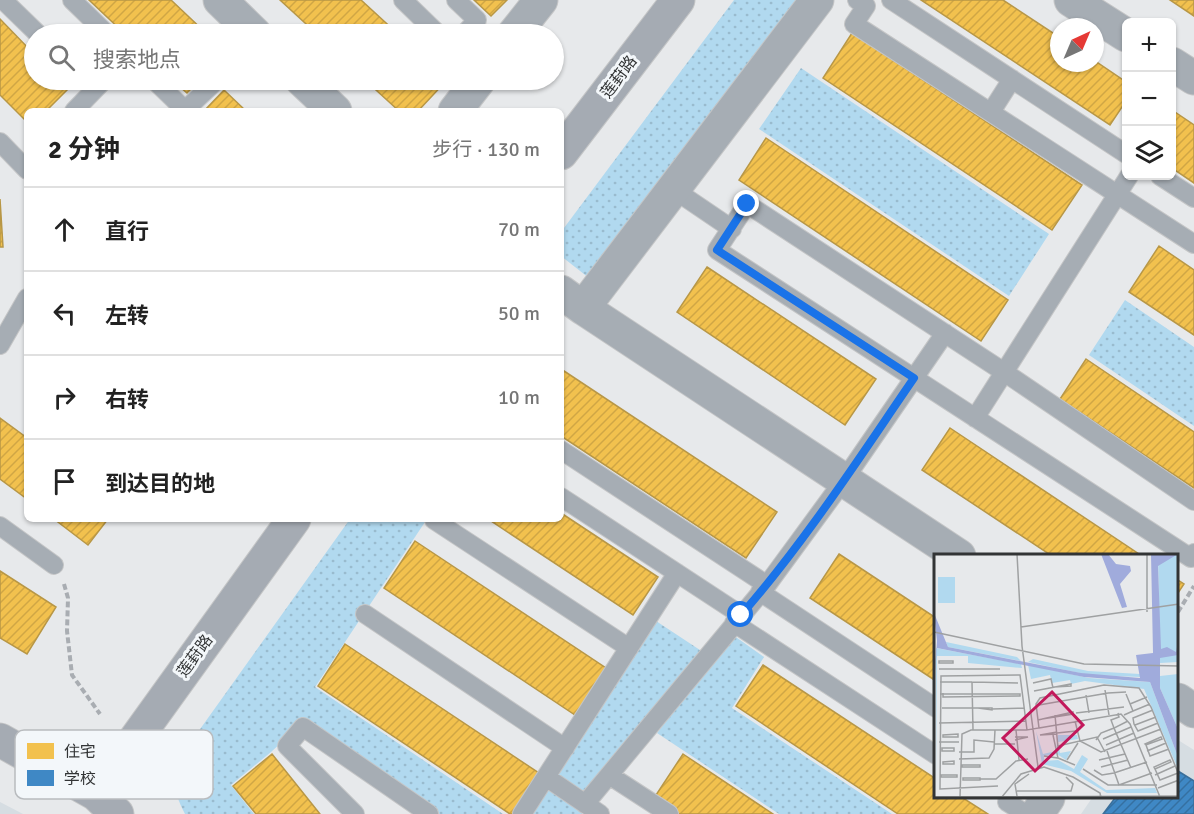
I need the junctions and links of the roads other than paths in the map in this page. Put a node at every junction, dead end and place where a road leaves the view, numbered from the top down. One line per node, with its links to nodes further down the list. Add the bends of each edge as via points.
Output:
1 (3, 0): 12 (lane)
2 (72, 0): 13 (lane)
3 (219, 0): 14 (street)
4 (403, 0): 15 (lane)
5 (456, 0): 16 (lane, via 477,20)
6 (541, 0): 17 (street)
7 (678, 0): 32 (main road, 莲葑路)
8 (817, 0): 37 (street)
9 (891, 0): 19 (lane)
10 (1071, 0): 18 (street)
11 (864, 2): 30 (lane, via 854,24)
12 (28, 24)
13 (97, 24)
14 (244, 24)
15 (428, 24)
16 (474, 24)
17 (522, 24)
18 (1122, 32)
19 (1012, 79): 30 (lane); 33 (lane)
20 (88, 90): 25 (lane)
21 (164, 90): 26 (lane)
22 (206, 90): 27 (lane)
23 (313, 90): 28 (street)
24 (471, 90): 29 (street)
25 (76, 108)
26 (183, 108)
27 (187, 108)
28 (332, 108)
29 (457, 108)
30 (991, 112): 38 (lane)
31 (0, 142): 34 (lane)
32 (564, 149)
33 (1122, 151)
34 (24, 164)
35 (1126, 180): 38 (lane)
36 (1166, 180): 39 (lane)
37 (674, 189): 40 (lane); 42 (street)
38 (1117, 194): 41 (lane); 46 (lane)
39 (1194, 198)
40 (732, 229): 44 (lane, via 747,204); 47 (lane, via 717,250)
41 (1194, 244)
42 (572, 300): 50 (street)
43 (24, 303): 45 (lane)
44 (945, 333): 46 (lane); 47 (lane)
45 (1, 340)
46 (1004, 372): 48 (lane); 52 (lane)
47 (914, 378): 48 (lane); 50 (lane)
48 (975, 418): 56 (lane, via 1191,558)
49 (564, 452): 60 (lane)
50 (844, 480): 57 (street); 60 (lane)
51 (564, 499): 59 (lane)
52 (1194, 501)
53 (292, 522): 67 (main road, 莲葑路)
54 (437, 522): 63 (lane)
55 (0, 526): 58 (lane)
56 (1194, 553)
57 (956, 554)
58 (54, 565)
59 (677, 573): 62 (lane); 63 (lane)
60 (764, 589): 62 (lane); 65 (lane)
61 (365, 614): 69 (lane)
62 (737, 619): 71 (lane); 72 (lane)
63 (629, 648): 69 (lane)
64 (1179, 701): 66 (street)
65 (934, 707)
66 (1194, 711)
67 (156, 730)
68 (0, 740): 70 (main road)
69 (565, 748): 73 (lane)
70 (15, 749)
71 (934, 754)
72 (609, 775): 76 (lane); 80 (lane)
73 (546, 777): 76 (lane); 79 (lane)
74 (1006, 799): 81 (lane)
75 (1047, 799): 82 (street)
76 (592, 809)
77 (355, 814): 78 (lane, via 287,746 303,727)
78 (429, 814)
79 (522, 814)
80 (669, 814)
81 (1026, 814)
82 (1037, 814)

